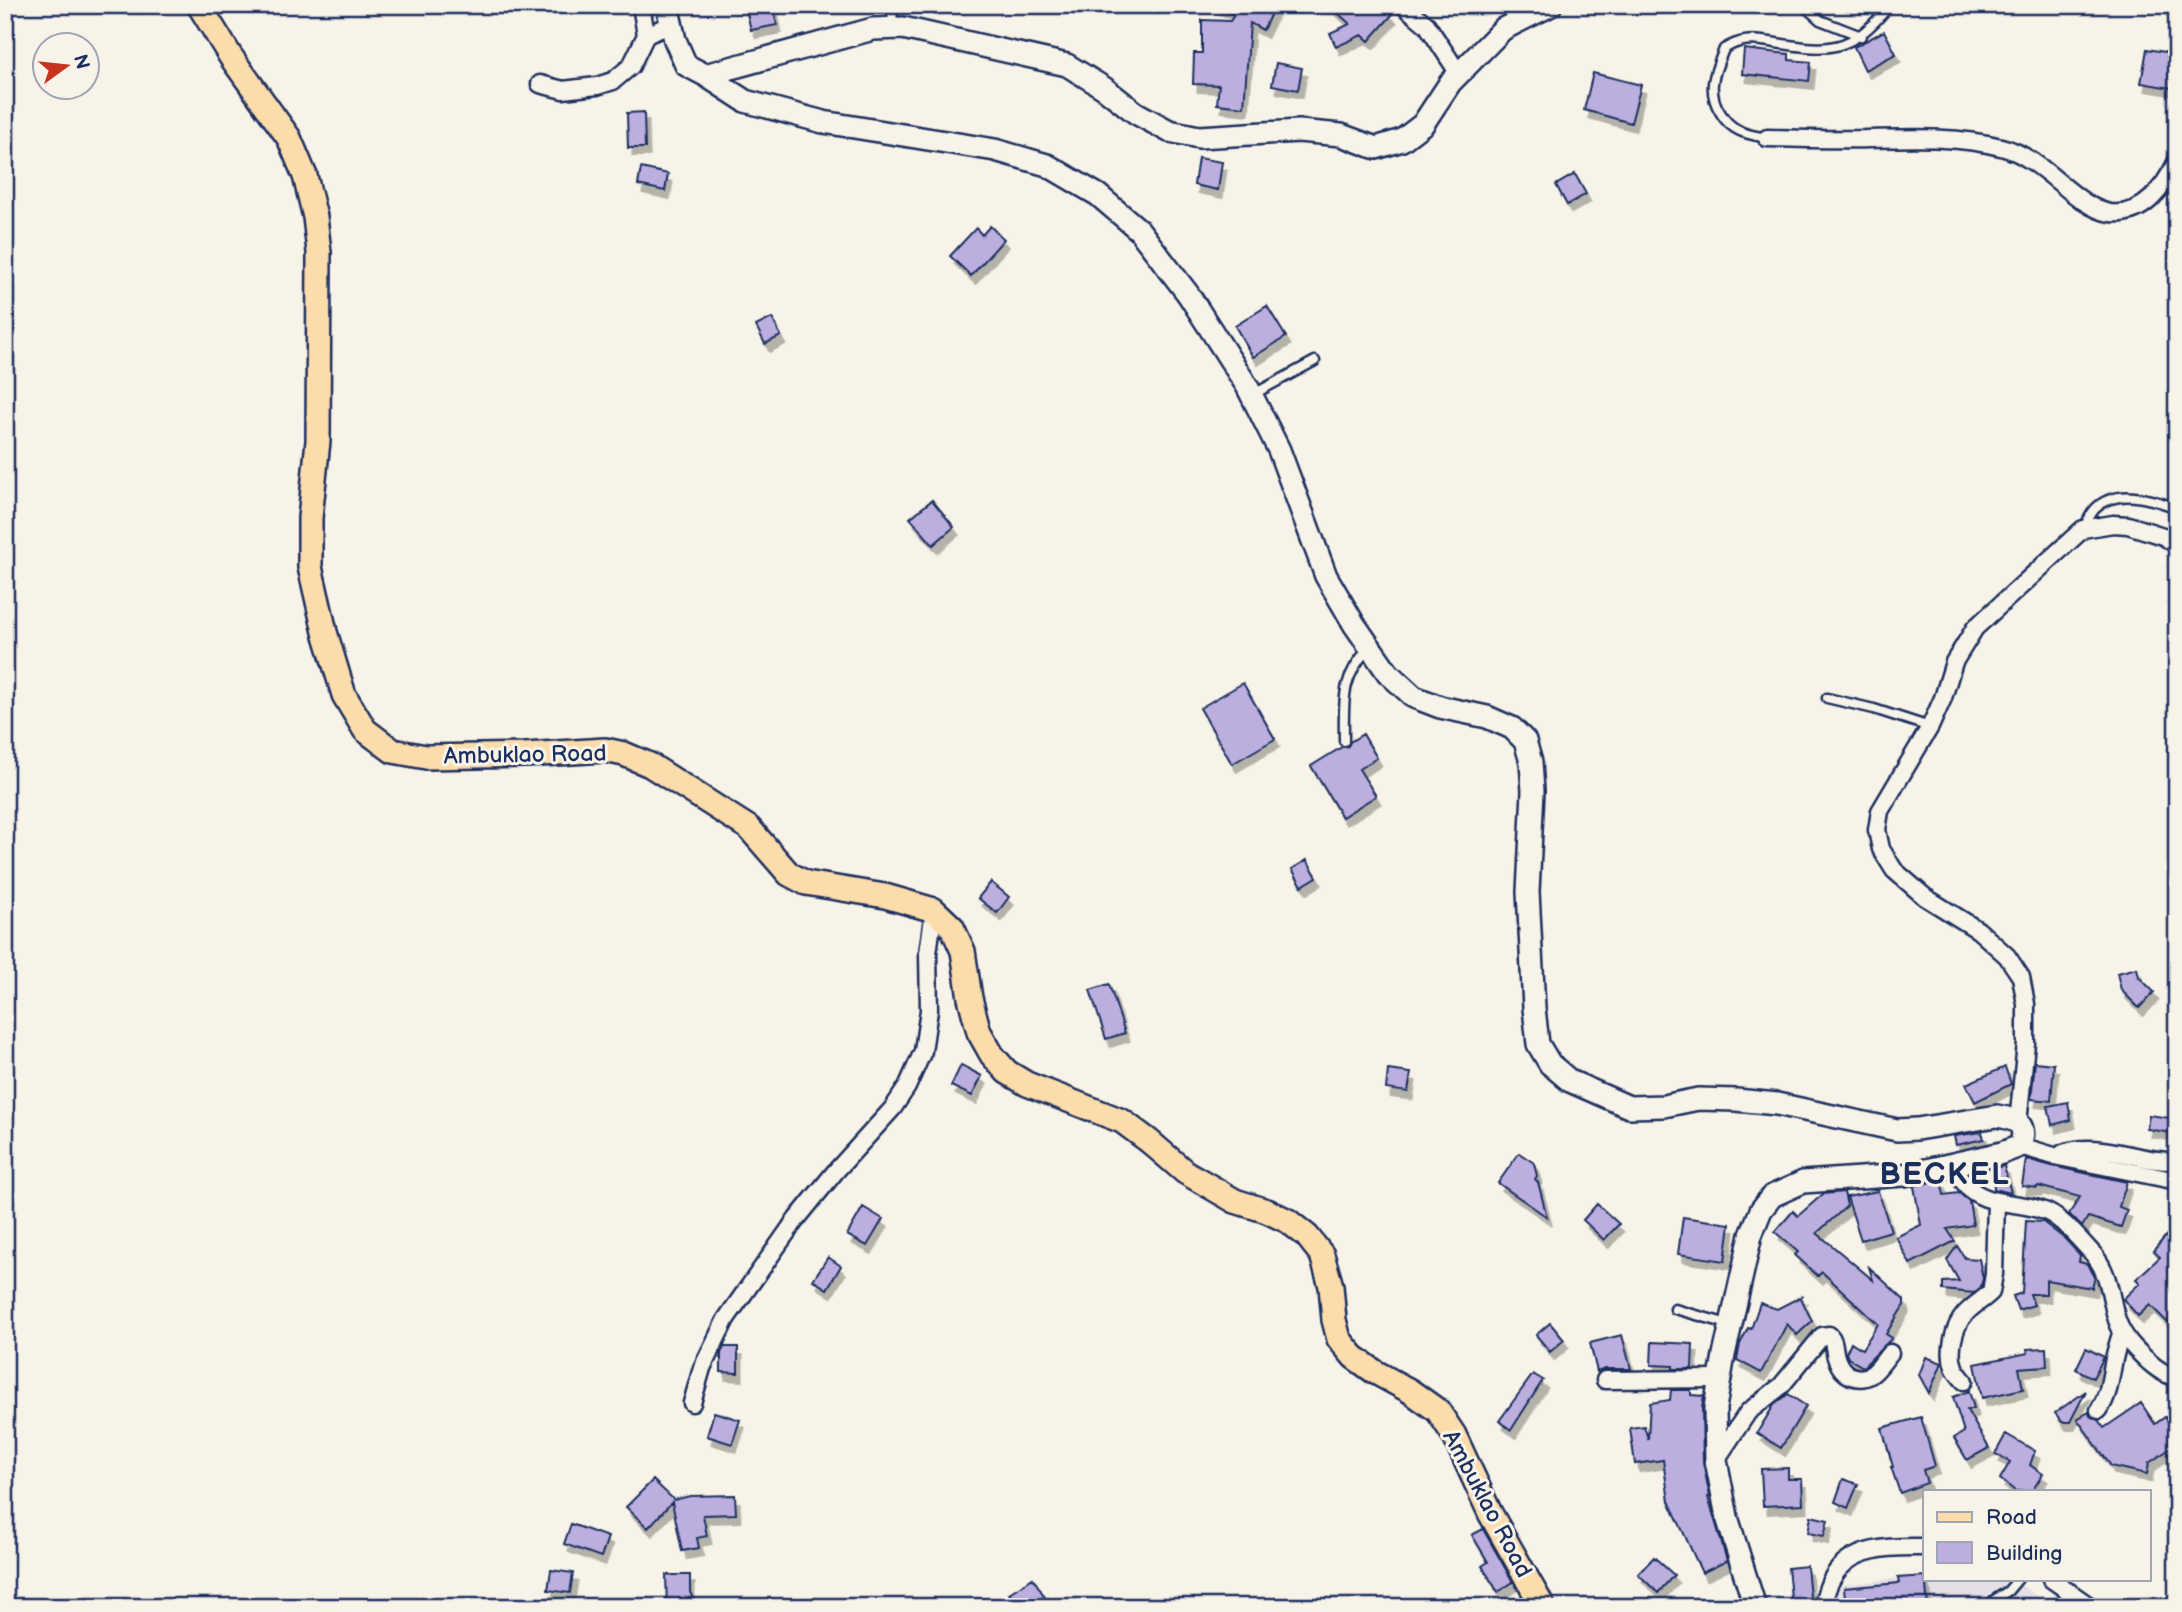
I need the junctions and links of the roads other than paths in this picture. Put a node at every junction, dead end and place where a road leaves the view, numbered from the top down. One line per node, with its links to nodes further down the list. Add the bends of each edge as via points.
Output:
1 (199, 5): 26 (main road, Ambuklao Road, via 289,138 315,217 319,252 318,441 310,567 344,695 365,730 393,751 426,757 605,750 624,754 650,765 749,828 789,874 806,883 886,895)
2 (641, 5): 10 (street)
3 (892, 5): 9 (lane)
4 (1403, 5): 12 (street, via 1427,25)
5 (1550, 5): 12 (street, via 1503,29)
6 (1803, 5): 11 (lane, via 1820,20)
7 (1890, 5): 11 (lane)
8 (670, 15): 10 (street); 13 (street, via 686,65)
9 (893, 29): 12 (street, via 1067,65 1169,131 1199,137 1298,131 1341,135 1376,148 1402,141 1423,124); 13 (street, via 873,29)
10 (646, 35): 14 (street, via 631,66 613,80 563,90)
11 (1861, 36): 15 (lane, via 1828,48 1744,39 1724,49 1714,72 1717,108 1738,130)
12 (1459, 74)
13 (705, 75): 18 (street, via 745,101 823,122 995,150 1047,164 1098,195 1139,230 1188,294)
14 (541, 84)
15 (1767, 138): 16 (street, via 1921,138 2002,147 2024,155 2077,196 2110,213 2125,212 2153,198)
16 (2177, 161)
17 (1315, 361): 18 (lane)
18 (1252, 395): 22 (street, via 1279,450 1326,576)
19 (2177, 508): 20 (lane, via 2134,497 2112,498 2095,509)
20 (2083, 529): 21 (street, via 2128,525); 24 (street, via 1975,628 1954,662)
21 (2177, 545)
22 (1370, 647): 25 (lane, via 1346,683); 27 (street, via 1388,673 1414,697 1487,717 1512,728 1525,741 1533,791 1528,891 1538,1044 1550,1064 1570,1081 1629,1107 1736,1100 1777,1104 1897,1130 1997,1116)
23 (1827, 698): 24 (lane)
24 (1930, 727): 27 (street, via 1880,811 1881,849 1894,870 1925,897 1978,930 2007,956 2021,977 2026,1043)
25 (1344, 741)
26 (934, 910): 42 (street, via 923,1051 907,1087 795,1221 726,1319 702,1368); 48 (main road, Ambuklao Road, via 952,927 963,951 979,1032 1007,1072 1122,1121 1185,1172 1235,1201 1289,1221 1307,1236 1322,1255 1339,1339 1354,1357 1438,1411)
27 (2018, 1122): 28 (street, via 2024,1136)
28 (2020, 1146): 29 (street); 31 (street)
29 (2054, 1156): 30 (street, via 2083,1149); 32 (street)
30 (2177, 1161)
31 (1950, 1164): 33 (street, via 1970,1189); 35 (street, via 1904,1175 1803,1182 1772,1196 1751,1235)
32 (2177, 1181)
33 (1996, 1201): 36 (street, via 2045,1211 2064,1224 2104,1270); 41 (street, via 1991,1292 1958,1321 1953,1339 1952,1357)
34 (1675, 1309): 35 (lane)
35 (1731, 1325): 39 (street)
36 (2122, 1331): 38 (street, via 2157,1369); 43 (street, via 2111,1384)
37 (1890, 1353): 44 (street, via 1871,1376 1860,1379 1841,1369 1833,1339 1822,1336 1781,1386 1748,1412)
38 (2177, 1377)
39 (1720, 1379): 40 (street); 44 (street, via 1715,1408)
40 (1605, 1380)
41 (1964, 1381)
42 (692, 1402)
43 (2099, 1410)
44 (1716, 1460): 49 (street, via 1727,1517)
45 (1923, 1547): 50 (street, via 1867,1550 1851,1558 1836,1571)
46 (2017, 1580): 51 (lane, via 1994,1600)
47 (2053, 1580): 52 (street)
48 (1543, 1607)
49 (1755, 1607)
50 (1823, 1607)
51 (1994, 1607)
52 (2091, 1607)

